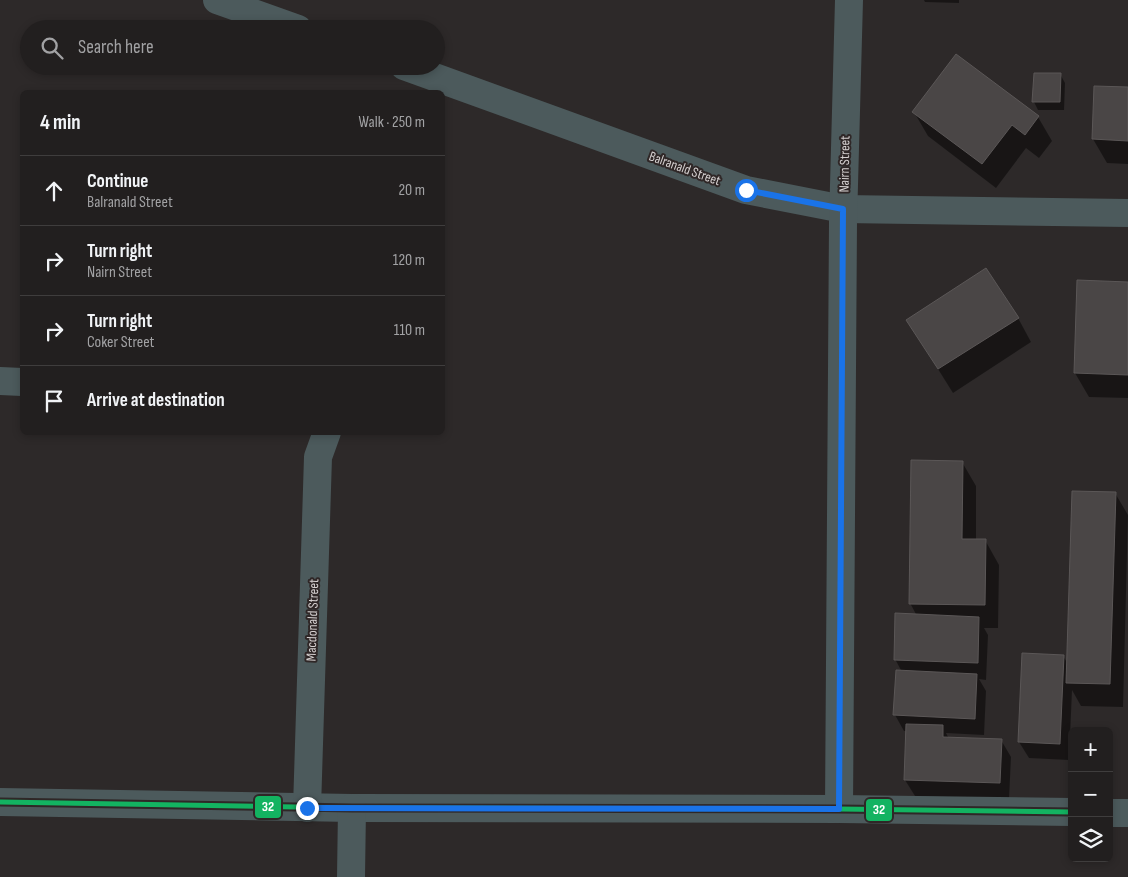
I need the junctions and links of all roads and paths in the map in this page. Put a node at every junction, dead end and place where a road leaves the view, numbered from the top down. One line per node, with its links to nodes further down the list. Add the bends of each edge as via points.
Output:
1 (217, 0): 3 (street)
2 (849, 0): 6 (street, Nairn Street)
3 (273, 20)
4 (421, 75): 5 (street, Balranald Street)
5 (443, 87): 6 (street, Balranald Street, via 746,190)
6 (843, 209): 7 (street, Balranald Street); 14 (street, Nairn Street)
7 (1128, 213)
8 (0, 381): 9 (street)
9 (20, 382)
10 (326, 435): 12 (street, Macdonald Street, via 318,457)
11 (0, 802): 12 (street)
12 (307, 808): 13 (street)
13 (352, 808): 14 (street); 18 (street)
14 (839, 809): 15 (street)
15 (1068, 812)
16 (1113, 813): 17 (street)
17 (1128, 813)
18 (351, 877)

